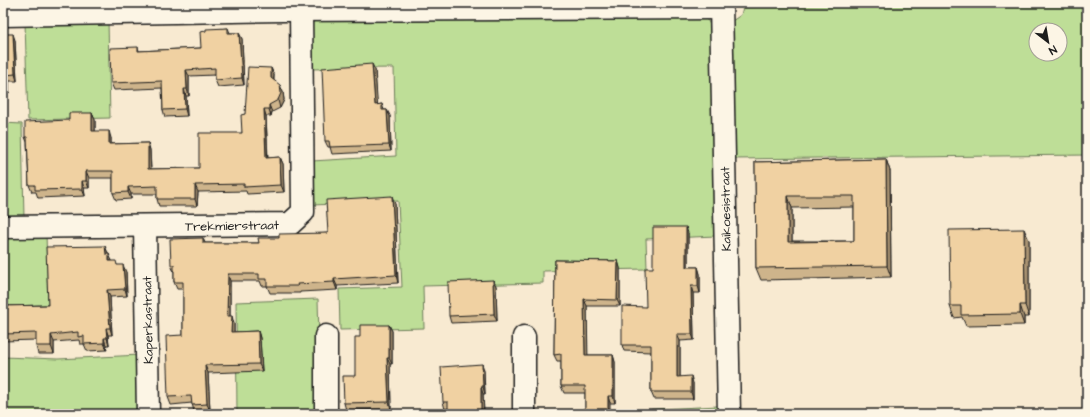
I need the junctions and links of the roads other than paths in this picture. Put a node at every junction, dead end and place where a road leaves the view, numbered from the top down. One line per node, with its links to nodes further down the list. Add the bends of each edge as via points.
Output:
1 (721, 6): 3 (street); 12 (street, Kaikoesistraat)
2 (260, 7): 3 (street); 4 (street)
3 (301, 10): 5 (street, Trekmierstraat, via 303,212 290,224)
4 (3, 15)
5 (145, 226): 6 (street, Trekmierstraat); 9 (street, Kaperkastraat)
6 (3, 227)
7 (326, 336): 10 (street)
8 (524, 337): 11 (street)
9 (148, 414)
10 (326, 414)
11 (524, 414)
12 (729, 414)

